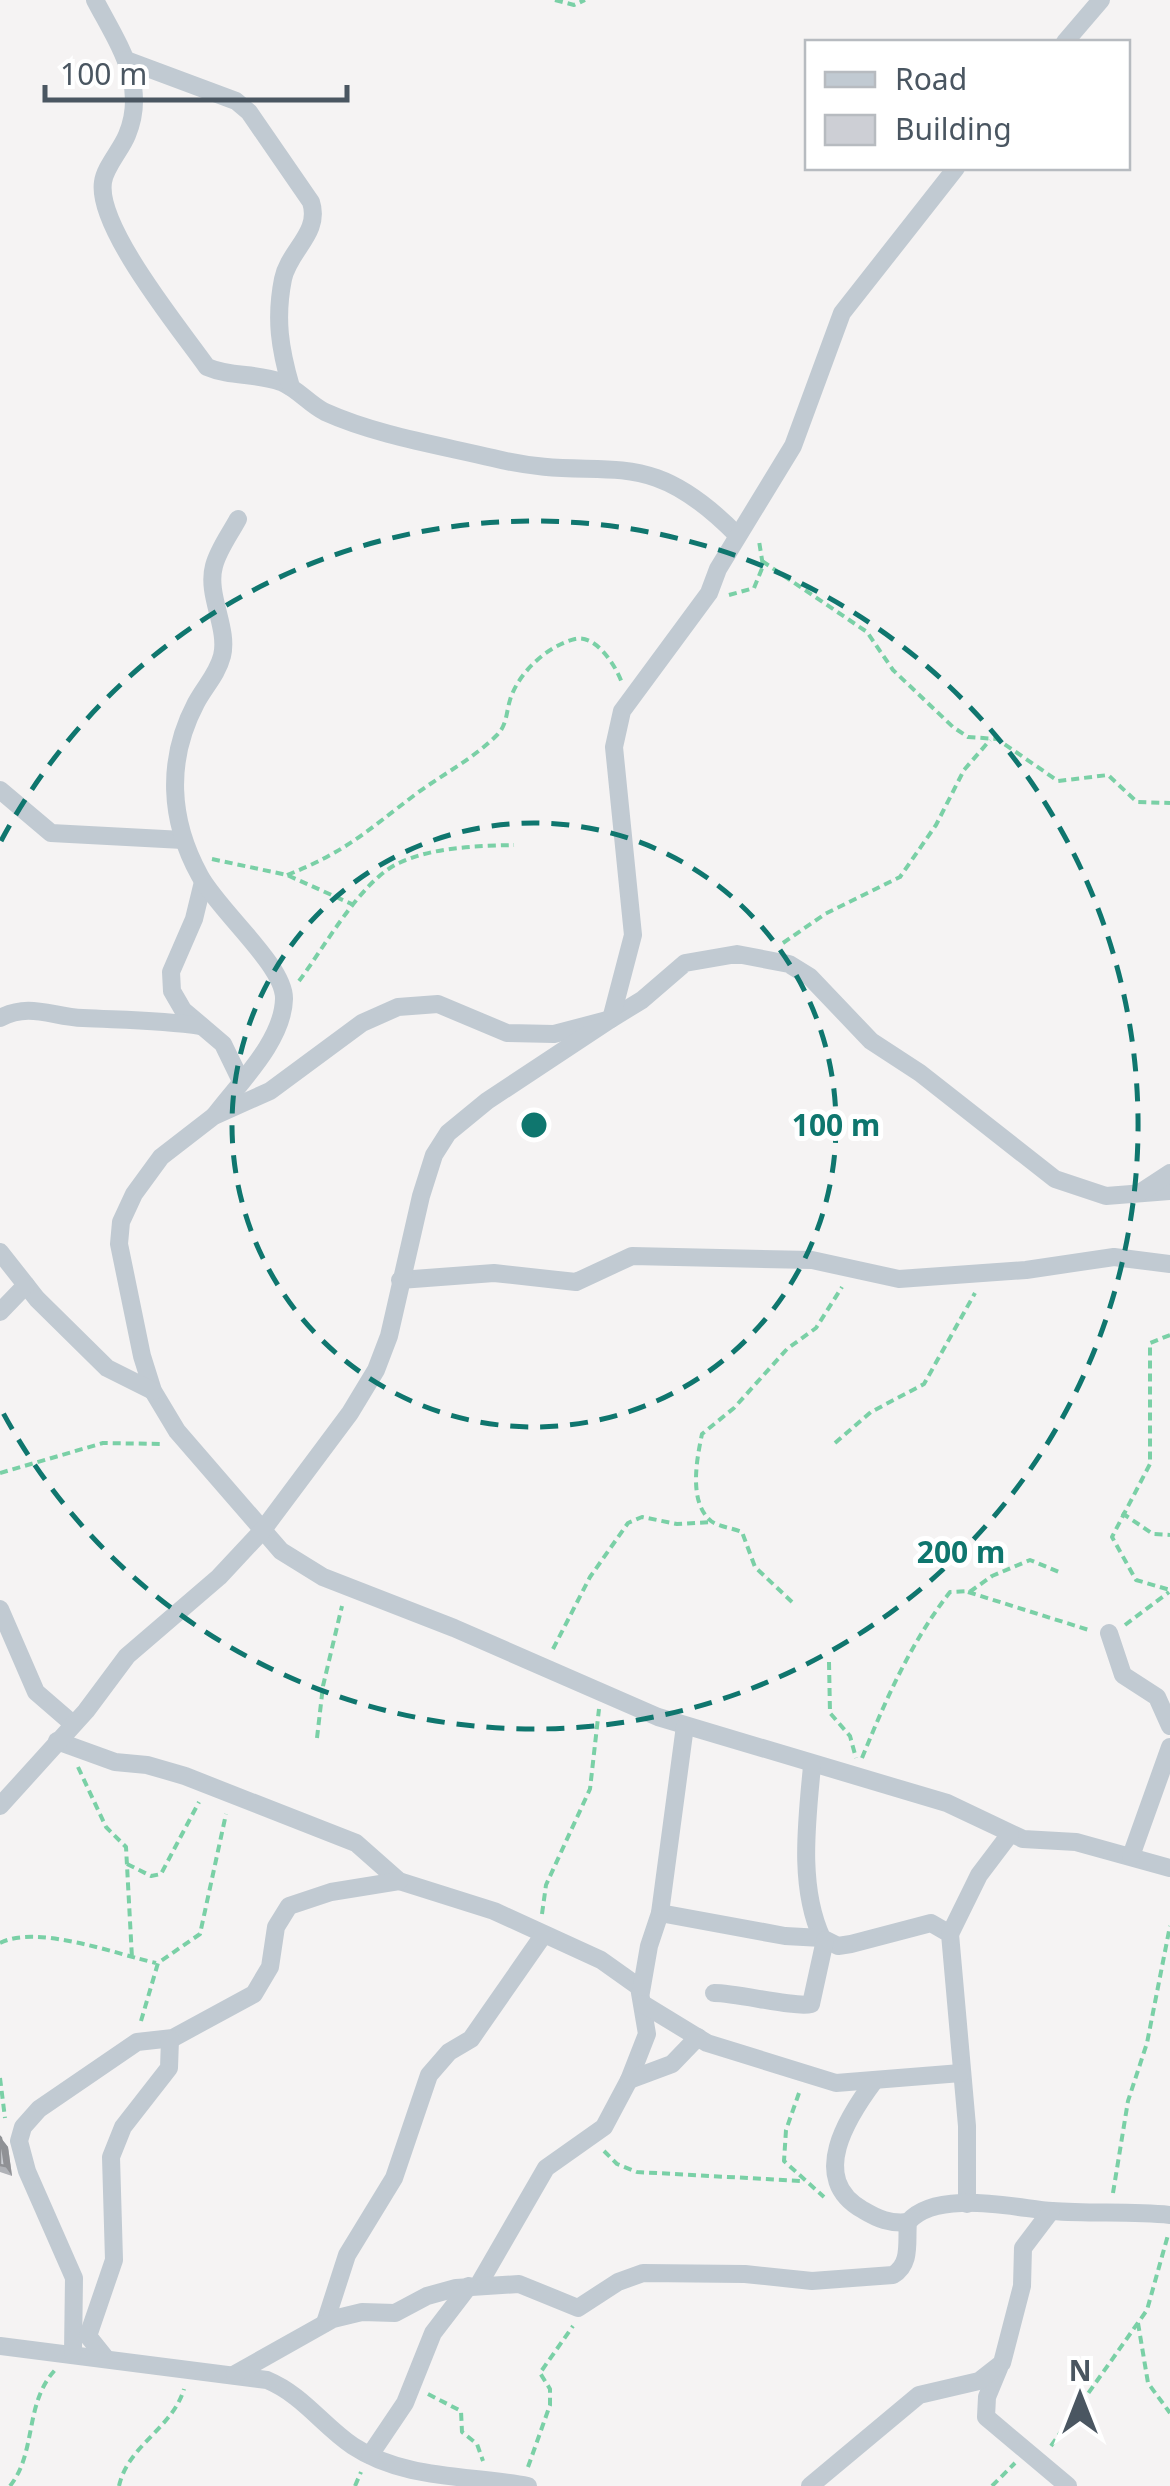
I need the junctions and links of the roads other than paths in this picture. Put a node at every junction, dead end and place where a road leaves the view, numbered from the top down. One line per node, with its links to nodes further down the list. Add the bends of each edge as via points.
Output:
1 (95, 0): 4 (street)
2 (1100, 0): 3 (street)
3 (1067, 40)
4 (126, 60): 6 (street, via 136,91 134,119 102,181 118,237 207,367); 6 (street, via 236,101 311,202 312,226 284,276 278,327)
5 (954, 170): 8 (street, via 842,313 793,446)
6 (291, 387): 8 (street, via 322,411 499,460 608,466 655,476 696,496)
7 (238, 519): 10 (street, via 213,568 224,652 176,756 172,791)
8 (736, 536): 13 (street, via 707,596 628,702 614,747 633,935)
9 (0, 790): 10 (street, via 51,834)
10 (185, 846): 11 (street)
11 (203, 882): 14 (street, via 171,972 177,1001); 15 (street, via 283,985 284,1001 264,1050)
12 (0, 1018): 14 (street, via 31,1008)
13 (611, 1019): 16 (street, via 530,1036 438,1004 398,1008 342,1036 270,1091); 19 (street, via 685,963 711,955 789,964 810,977 870,1042 920,1073 1055,1180 1086,1193); 22 (street, via 448,1133 434,1155)
14 (202, 1026): 15 (street, via 222,1044)
15 (240, 1081): 16 (street)
16 (214, 1116): 25 (street, via 160,1157 121,1222 134,1324)
17 (1170, 1173): 19 (street)
18 (1170, 1191): 19 (street)
19 (1132, 1196)
20 (0, 1252): 23 (street)
21 (1170, 1264): 22 (street, via 1114,1257 899,1279 812,1260 632,1256 576,1282 494,1273)
22 (400, 1280): 26 (street, via 376,1370)
23 (26, 1285): 24 (street); 25 (street, via 107,1368)
24 (0, 1312)
25 (153, 1392): 26 (street, via 186,1444)
26 (262, 1531): 29 (street, via 128,1656); 30 (street, via 281,1551 348,1587)
27 (0, 1609): 29 (street, via 36,1692)
28 (1109, 1633): 31 (street, via 1123,1675 1157,1697)
29 (73, 1724): 32 (street)
30 (685, 1726): 34 (street); 40 (street)
31 (1170, 1726)
32 (62, 1743): 35 (street); 39 (street, via 212,1787 362,1846)
33 (1170, 1747): 37 (street)
34 (812, 1766): 36 (street, via 946,1803); 43 (street, via 810,1893)
35 (0, 1806)
36 (1010, 1834): 37 (street); 41 (street, via 979,1875)
37 (1132, 1856): 38 (street)
38 (1170, 1868)
39 (399, 1881): 42 (street, via 494,1911); 47 (street, via 289,1906 254,1994)
40 (660, 1913): 43 (street); 45 (street)
41 (950, 1934): 43 (street, via 931,1922 851,1944); 48 (street)
42 (542, 1937): 45 (street, via 601,1960); 56 (street, via 471,2039 448,2052 429,2075 394,2178 347,2255)
43 (824, 1939): 44 (street, via 811,2004)
44 (714, 1993)
45 (642, 1998): 46 (street); 49 (street, via 645,2044)
46 (698, 2038): 49 (street, via 672,2064); 50 (street, via 836,2083)
47 (170, 2039): 58 (street, via 138,2042 39,2108 23,2127 20,2145 74,2278); 59 (street, via 169,2068 123,2127 111,2157 114,2260 88,2336)
48 (961, 2073): 50 (street); 51 (street)
49 (630, 2080): 55 (street, via 593,2138 546,2168)
50 (875, 2080): 54 (street, via 849,2114 836,2149 837,2180 850,2203 886,2222)
51 (967, 2204): 52 (street); 54 (street, via 927,2208)
52 (1052, 2211): 53 (street); 60 (street, via 1023,2248 1014,2326)
53 (1165, 2211)
54 (908, 2222): 55 (street, via 908,2247 893,2275 812,2281 644,2273 574,2308 518,2284)
55 (474, 2285): 56 (street, via 427,2296 395,2313 362,2312); 62 (street, via 432,2333 395,2421)
56 (325, 2323): 61 (street)
57 (0, 2346): 58 (street)
58 (73, 2353): 59 (street)
59 (104, 2356): 61 (street)
60 (1002, 2363): 65 (street, via 979,2381 919,2396); 66 (street, via 984,2409 990,2423)
61 (235, 2374): 62 (street, via 290,2390)
62 (370, 2454): 63 (street, via 422,2473)
63 (491, 2482): 64 (street)
64 (524, 2485)
65 (810, 2486)
66 (1068, 2486)

